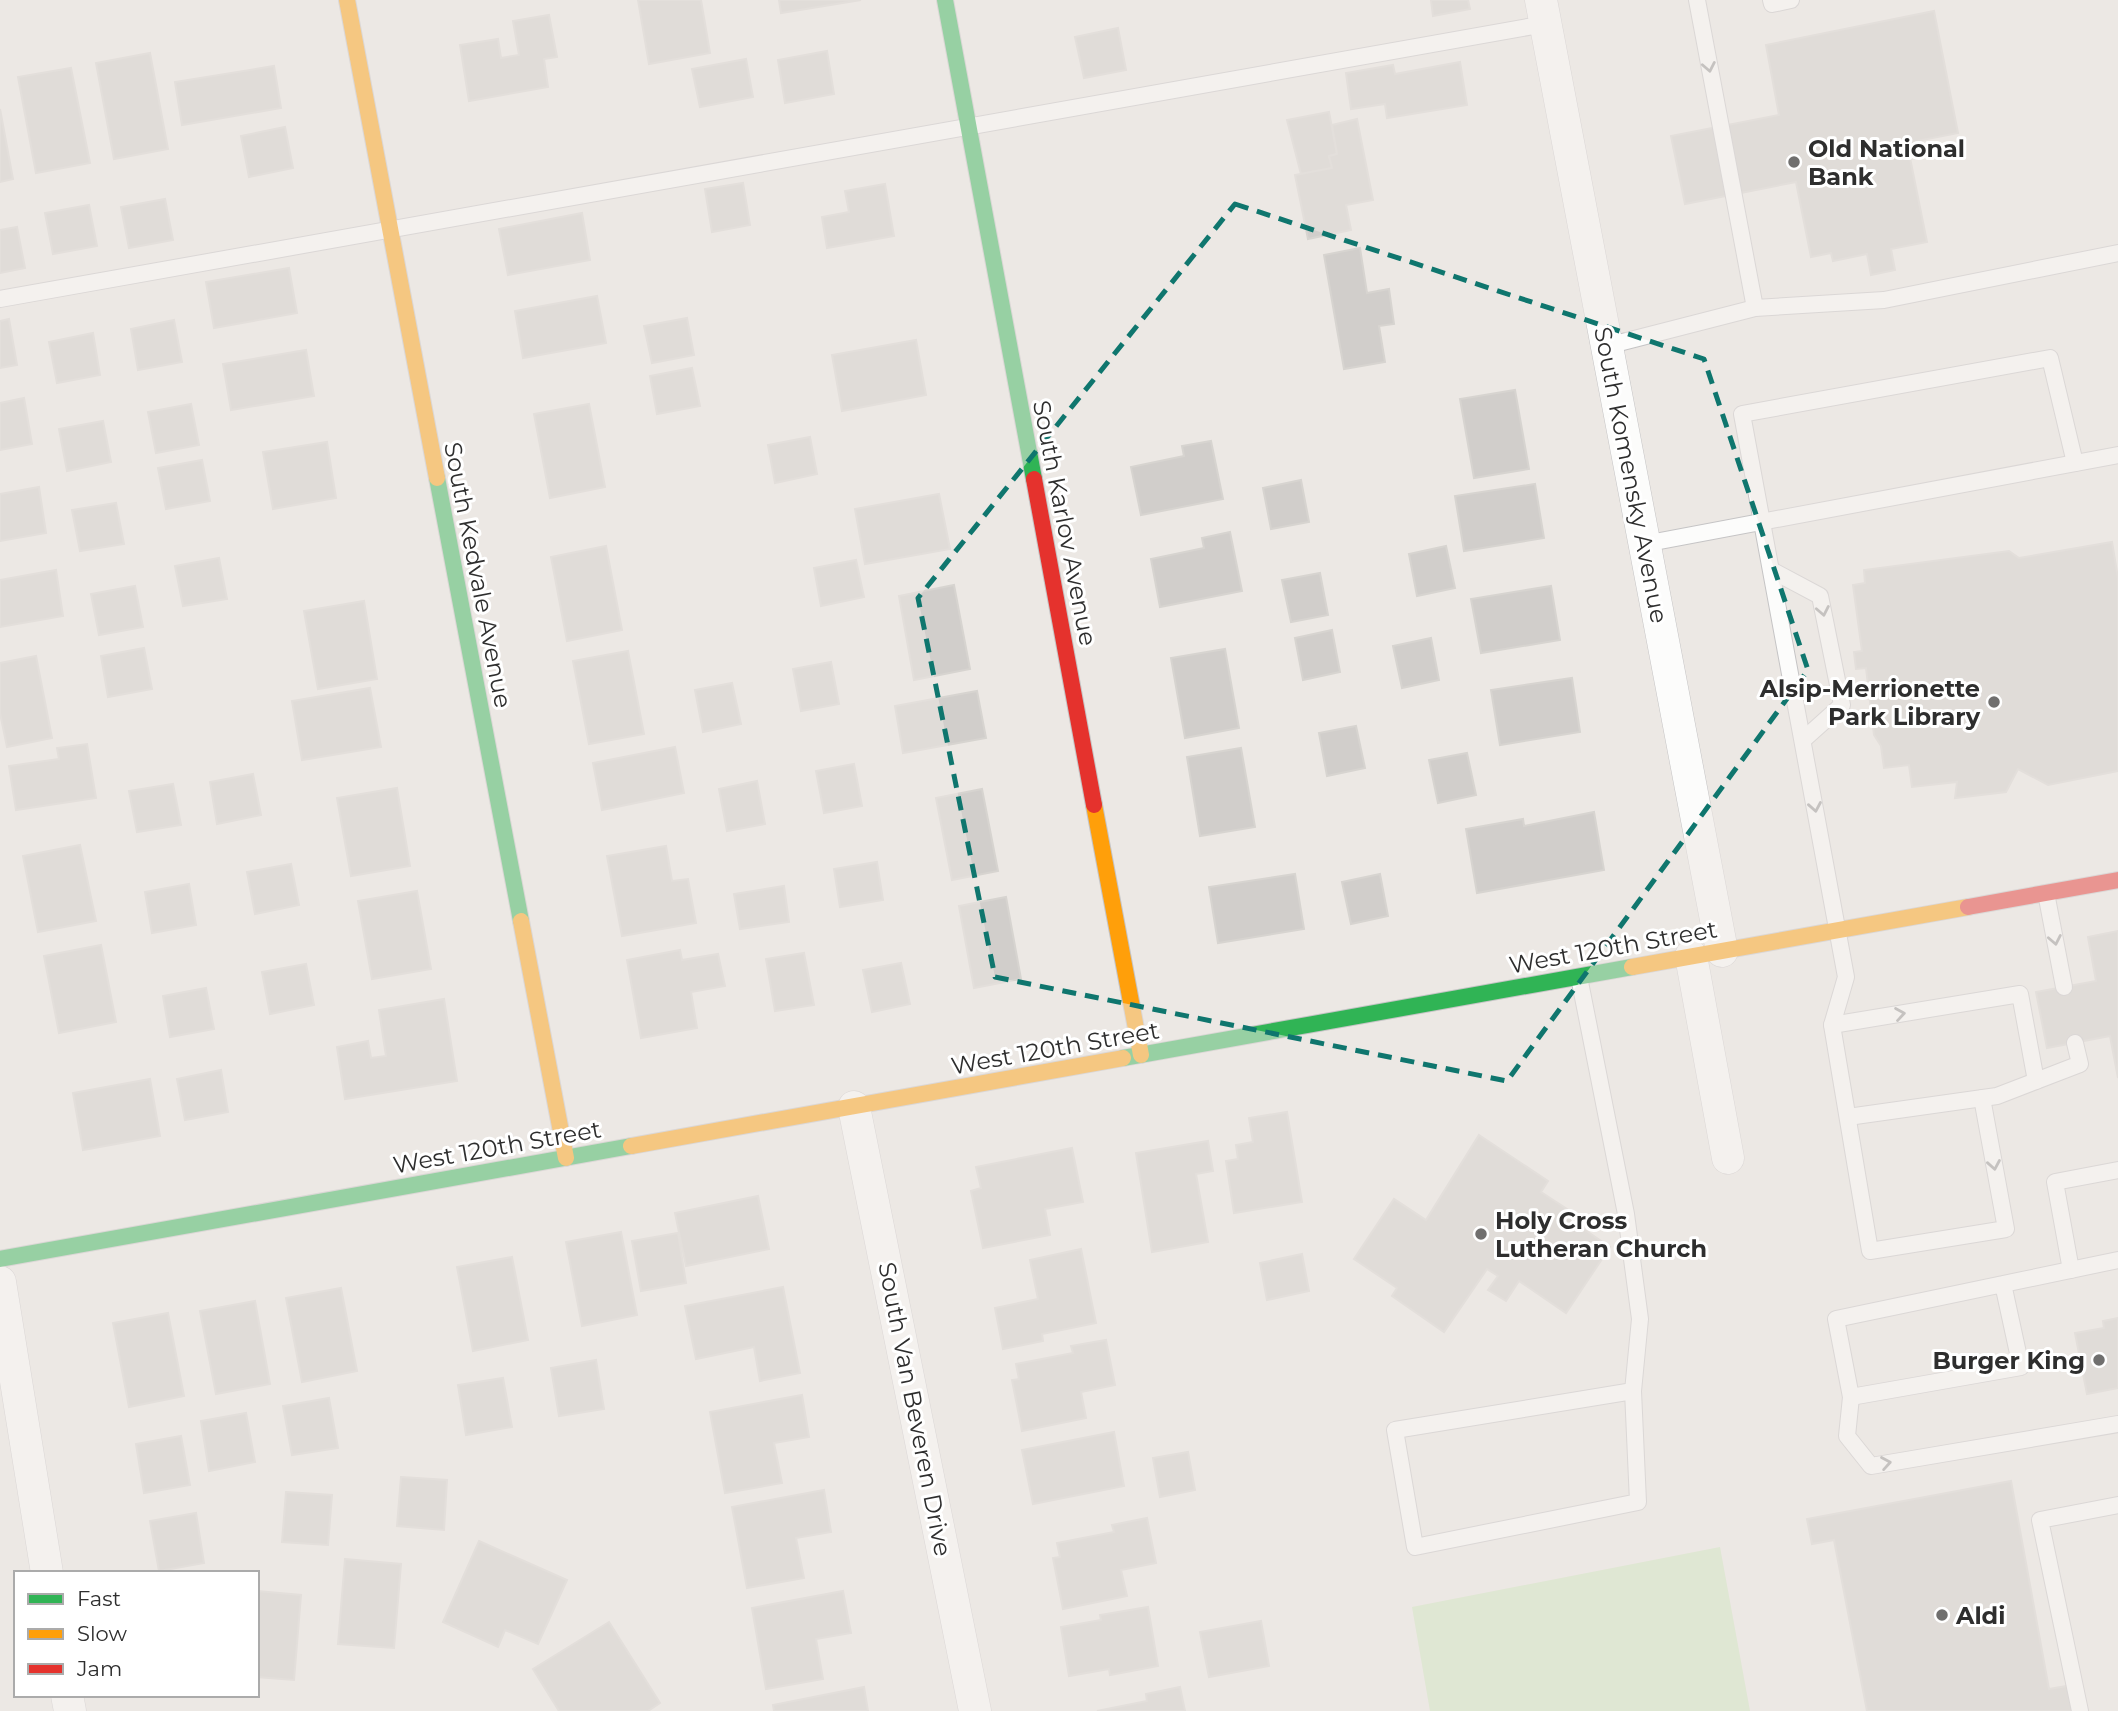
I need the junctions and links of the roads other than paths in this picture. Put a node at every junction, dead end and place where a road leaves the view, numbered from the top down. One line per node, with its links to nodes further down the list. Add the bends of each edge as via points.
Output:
1 (347, 0): 8 (street, South Kedvale Avenue)
2 (945, 0): 7 (street, South Karlov Avenue)
3 (1697, 0): 11 (lane, one-way to 11)
4 (1771, 0): 5 (lane, via 1772,4)
5 (1791, 0)
6 (1543, 12): 7 (lane); 12 (street, South Komensky Avenue)
7 (968, 127): 8 (lane); 27 (street, South Karlov Avenue)
8 (389, 231): 10 (lane); 32 (street, South Kedvale Avenue)
9 (2118, 253): 11 (lane, via 1884,300)
10 (0, 299)
11 (1755, 308): 12 (lane)
12 (1607, 346): 16 (street, South Komensky Avenue)
13 (2118, 455): 14 (lane)
14 (2075, 463): 15 (lane); 15 (lane, via 2050,358 1742,414)
15 (1764, 520): 16 (lane); 17 (lane)
16 (1644, 544): 22 (street, South Komensky Avenue)
17 (1773, 571): 18 (lane); 18 (lane, one-way to 18, via 1820,596 1842,705)
18 (1803, 740): 21 (lane, one-way to 21)
19 (2118, 880): 20 (street, West 120th Street)
20 (2046, 893): 21 (street, West 120th Street); 24 (lane, one-way to 24)
21 (1837, 931): 22 (street, West 120th Street); 25 (lane, via 1846,977)
22 (1706, 954): 23 (street, West 120th Street); 33 (street, South Komensky Avenue)
23 (1579, 977): 27 (street, West 120th Street); 40 (lane, via 1626,1214 1640,1319)
24 (2064, 987)
25 (1832, 1026): 28 (lane, one-way to 28, via 2020,995); 31 (lane)
26 (2075, 1042): 28 (lane, via 2080,1064)
27 (1141, 1055): 30 (street, West 120th Street)
28 (2036, 1081): 29 (lane)
29 (1982, 1098): 31 (lane); 31 (lane, one-way to 31, via 2006,1229 1870,1251)
30 (854, 1107): 32 (street, West 120th Street); 45 (street, South Van Beveren Drive)
31 (1848, 1117)
32 (566, 1158): 35 (street, West 120th Street)
33 (1728, 1158)
34 (2118, 1170): 37 (lane, via 2055,1182)
35 (0, 1259)
36 (2118, 1260): 37 (lane)
37 (2071, 1270): 39 (lane)
38 (0, 1282): 44 (street)
39 (2003, 1284): 41 (lane, via 1836,1319); 41 (lane, via 2021,1367)
40 (1633, 1391): 40 (lane, via 1638,1502 1415,1547 1395,1430)
41 (1851, 1397): 42 (lane, one-way to 42, via 1847,1436 1871,1466)
42 (2118, 1424)
43 (2118, 1505): 46 (lane, via 2040,1520)
44 (47, 1571)
45 (975, 1711)
46 (2080, 1711)

